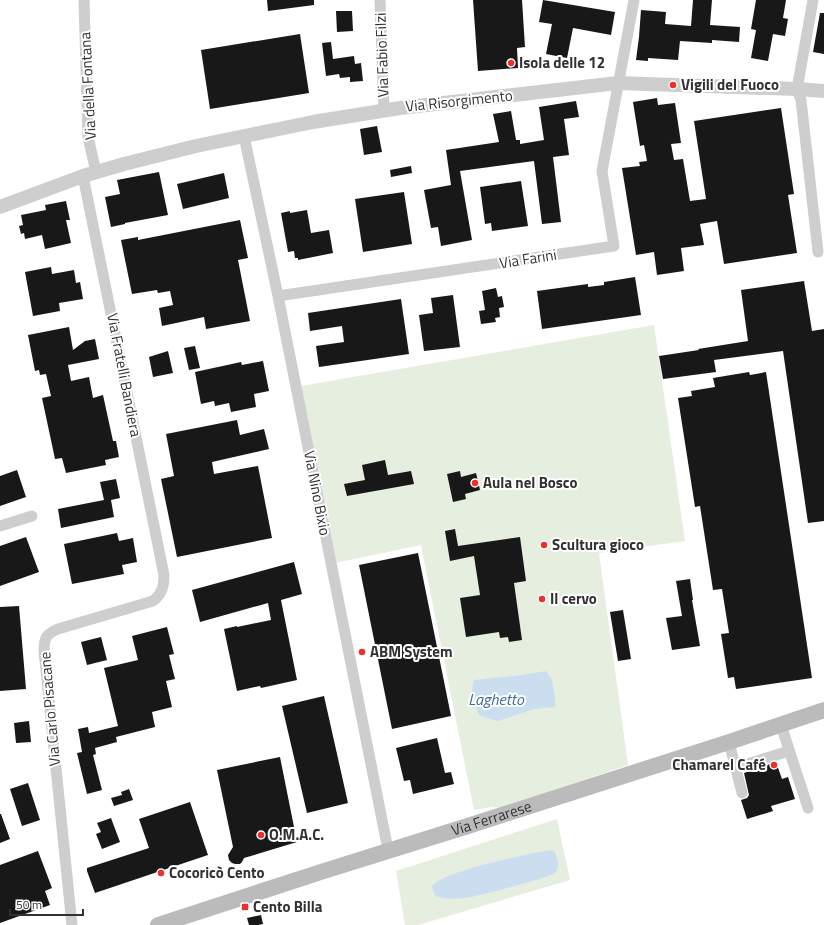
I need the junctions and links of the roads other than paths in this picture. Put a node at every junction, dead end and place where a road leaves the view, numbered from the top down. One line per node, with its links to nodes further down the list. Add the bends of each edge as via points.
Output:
1 (84, 0): 10 (street, Via della Fontana, via 88,137)
2 (380, 0): 8 (street, Via Fabio Filzi)
3 (634, 0): 5 (street)
4 (812, 0): 6 (street)
5 (618, 83): 6 (street, Via Risorgimento); 8 (street, Via Risorgimento); 13 (street, Via Farini, via 602,171 614,246)
6 (798, 89): 7 (street, Via Risorgimento); 12 (street)
7 (824, 91)
8 (384, 110): 9 (street, Via Risorgimento)
9 (244, 136): 10 (street, Via Risorgimento); 13 (street, Via Nino Bixio)
10 (93, 173): 11 (street, Via Risorgimento); 16 (street, Via Fratelli Bandiera)
11 (0, 207)
12 (818, 252)
13 (278, 296): 24 (street, Via Nino Bixio)
14 (32, 516): 15 (street)
15 (0, 526)
16 (164, 575): 25 (street, Via Carlo Pisacane, via 163,589 153,601 58,629 47,635 45,640)
17 (824, 710): 18 (main road, Via Ferrarese)
18 (781, 725): 19 (main road, Via Ferrarese); 20 (street)
19 (729, 742): 21 (street); 24 (main road, Via Ferrarese)
20 (789, 751): 21 (street); 23 (street)
21 (735, 768): 22 (street)
22 (742, 793)
23 (808, 808)
24 (388, 850): 26 (main road, Via Ferrarese)
25 (72, 925)
26 (158, 925)

